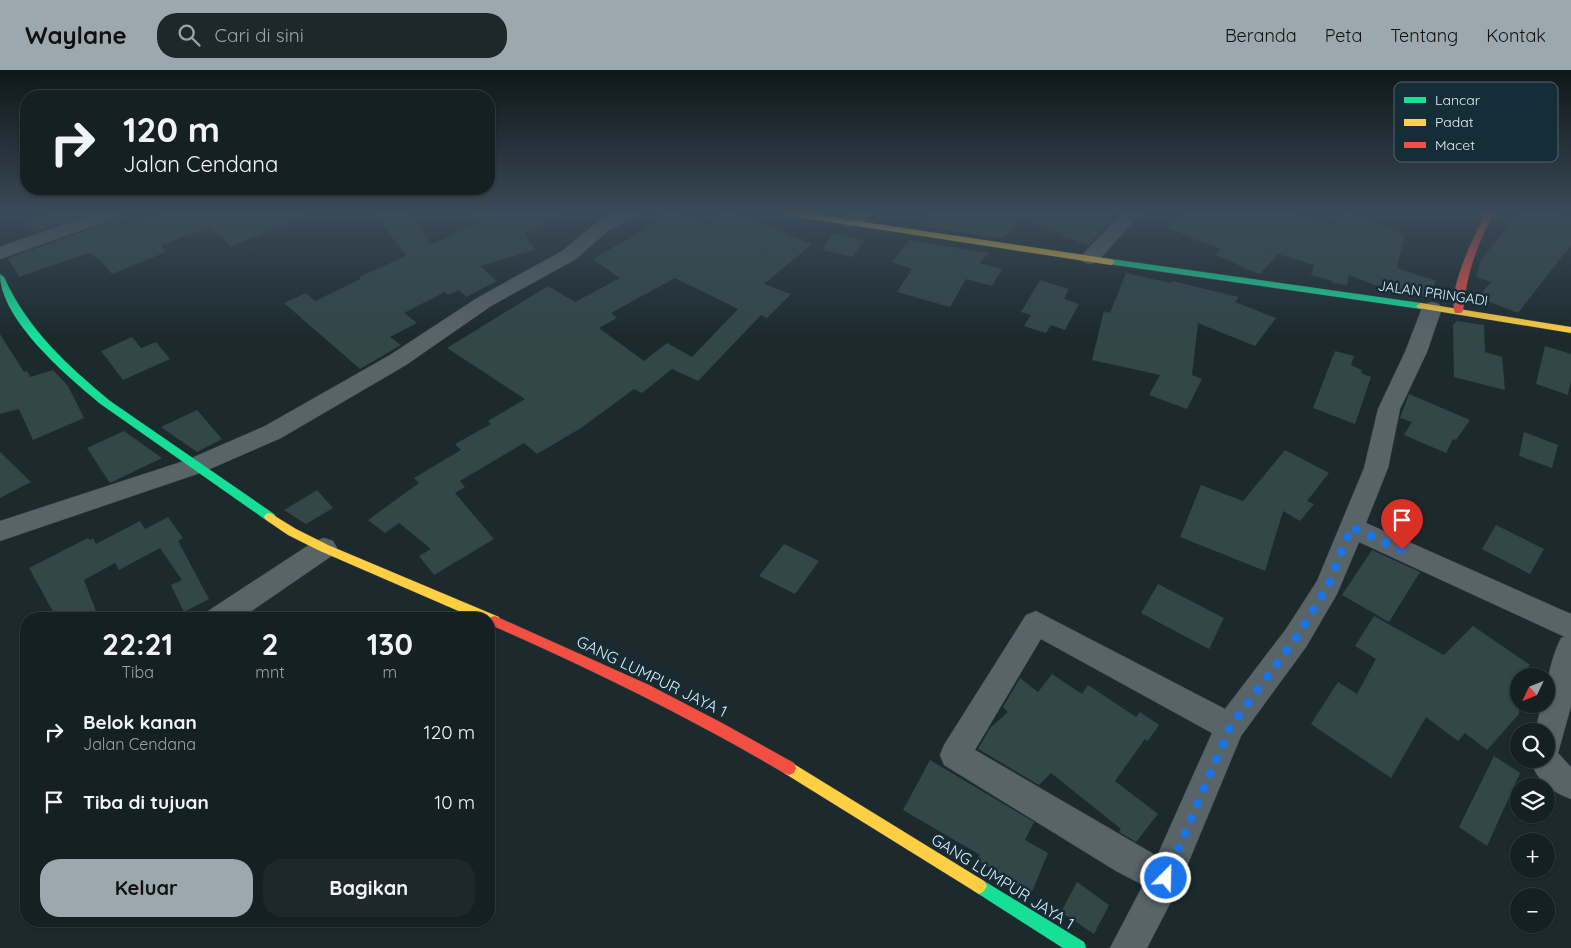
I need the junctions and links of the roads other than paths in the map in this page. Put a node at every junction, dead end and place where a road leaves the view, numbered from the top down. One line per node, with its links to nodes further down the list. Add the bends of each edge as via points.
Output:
1 (570, 254): 9 (street, via 484,302 338,396 273,432)
2 (1058, 254): 5 (street, JALAN PRINGADI)
3 (1094, 254): 5 (street)
4 (1472, 254): 7 (street, via 1458,292)
5 (1090, 258): 7 (street, JALAN PRINGADI)
6 (0, 278): 9 (street, GANG LUMPUR JAYA 1, via 14,306 43,344 73,374)
7 (1445, 310): 8 (street, JALAN PRINGADI); 10 (street, via 1416,352 1389,409 1376,468)
8 (1571, 330)
9 (195, 466): 11 (street); 12 (street, GANG LUMPUR JAYA 1, via 292,532)
10 (1351, 527): 16 (street); 19 (street, via 1328,586 1296,638)
11 (0, 531)
12 (324, 548): 13 (street); 14 (street, GANG LUMPUR JAYA 1)
13 (228, 612)
14 (474, 612)
15 (495, 621): 23 (street, GANG LUMPUR JAYA 1, via 567,652 734,735)
16 (1571, 627)
17 (1571, 647): 18 (street)
18 (1552, 723)
19 (1230, 727): 22 (street); 22 (street, via 1036,623 955,754 1128,859)
20 (1550, 768): 21 (street)
21 (1571, 784)
22 (1166, 878): 24 (street)
23 (1078, 948)
24 (1128, 948)

